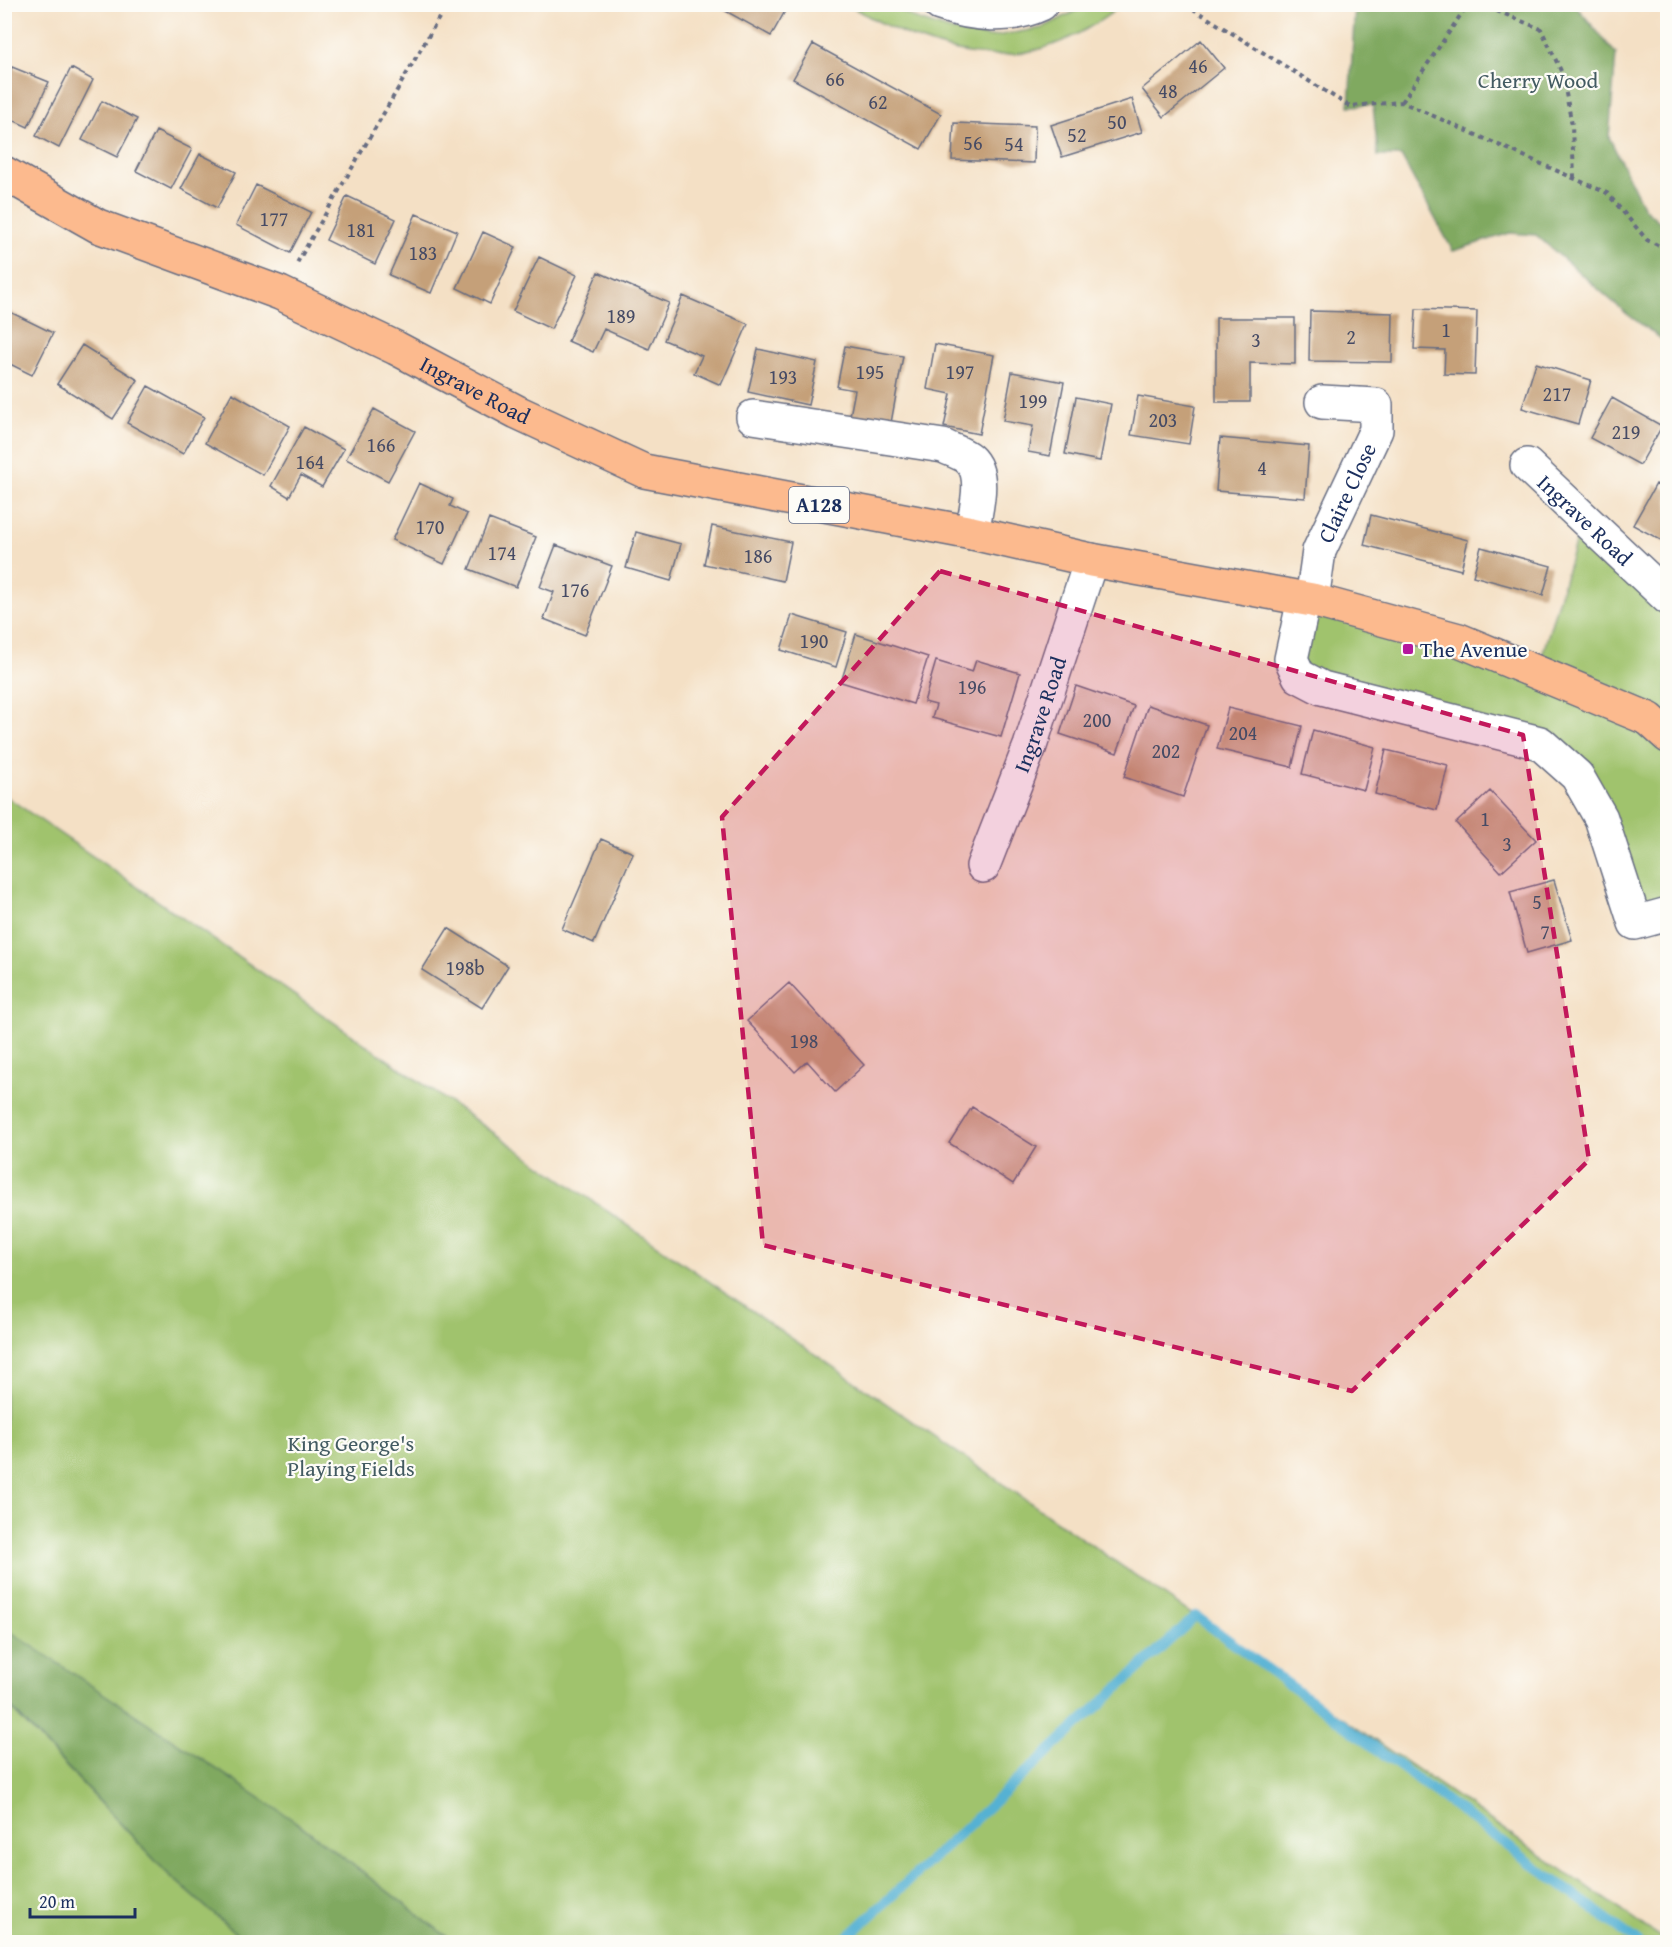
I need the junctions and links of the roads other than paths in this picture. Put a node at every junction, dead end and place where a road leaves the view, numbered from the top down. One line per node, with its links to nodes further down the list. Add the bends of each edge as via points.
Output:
1 (940, 4): 2 (street, via 978,14 1009,13)
2 (1041, 4)
3 (4, 173): 7 (main road, Ingrave Road / A128, via 98,226 280,293 644,471)
4 (1322, 402): 10 (street, Claire Close, via 1376,405 1376,430 1319,551)
5 (753, 417): 7 (street, via 943,446 969,459 979,488)
6 (1527, 465): 9 (street, Ingrave Road)
7 (972, 533): 8 (main road, Ingrave Road / A128)
8 (1091, 560): 10 (main road, Ingrave Road / A128); 12 (street, Ingrave Road, via 1030,746)
9 (1668, 598)
10 (1308, 599): 11 (main road, Ingrave Road / A128, via 1459,640 1649,719); 13 (street, via 1291,659 1299,676 1322,688 1540,743 1577,776 1601,818 1635,923)
11 (1668, 736)
12 (983, 866)
13 (1668, 914)

